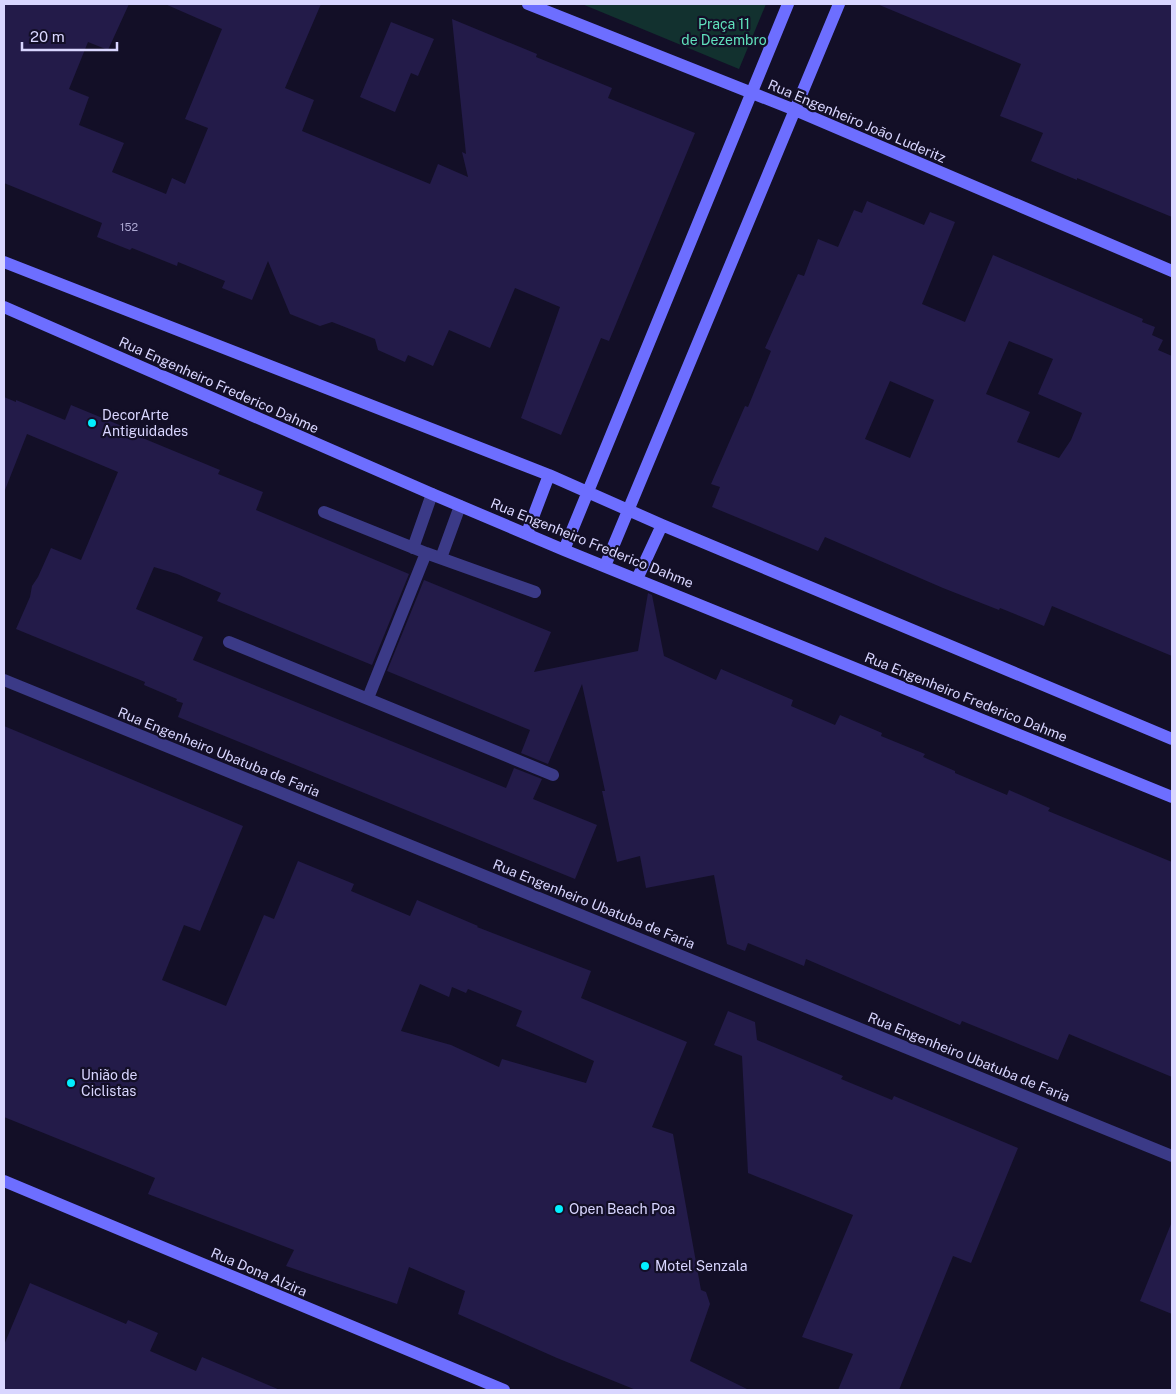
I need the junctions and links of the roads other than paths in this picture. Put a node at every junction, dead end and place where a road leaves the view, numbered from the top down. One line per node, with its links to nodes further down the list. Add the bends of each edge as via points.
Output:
1 (528, 4): 4 (street, Rua Engenheiro João Luderitz)
2 (788, 4): 4 (street)
3 (839, 4): 5 (street)
4 (752, 93): 5 (street, Rua Engenheiro João Luderitz); 10 (street)
5 (795, 110): 7 (street, Rua Engenheiro João Luderitz); 13 (street)
6 (4, 262): 9 (street)
7 (1172, 271)
8 (4, 308): 11 (street, Rua Engenheiro Frederico Dahme)
9 (549, 475): 10 (street); 16 (street)
10 (588, 491): 13 (street); 18 (street)
11 (432, 494): 12 (street, Rua Engenheiro Frederico Dahme); 17 (street)
12 (460, 506): 16 (street, Rua Engenheiro Frederico Dahme); 20 (street)
13 (628, 510): 15 (street); 21 (street)
14 (324, 512): 17 (street)
15 (662, 525): 22 (street); 27 (street)
16 (527, 533): 18 (street, Rua Engenheiro Frederico Dahme)
17 (413, 548): 19 (street)
18 (564, 550): 21 (street, Rua Engenheiro Frederico Dahme)
19 (426, 553): 20 (street); 26 (street)
20 (441, 558): 23 (street)
21 (605, 566): 22 (street, Rua Engenheiro Frederico Dahme)
22 (637, 579): 29 (street, Rua Engenheiro Frederico Dahme)
23 (536, 592)
24 (229, 642): 26 (street)
25 (4, 680): 30 (street, Rua Engenheiro Ubatuba de Faria)
26 (368, 698): 28 (street)
27 (1172, 739)
28 (553, 775)
29 (1172, 797)
30 (1172, 1156)
31 (4, 1181): 32 (street, Rua Dona Alzira)
32 (504, 1390)

